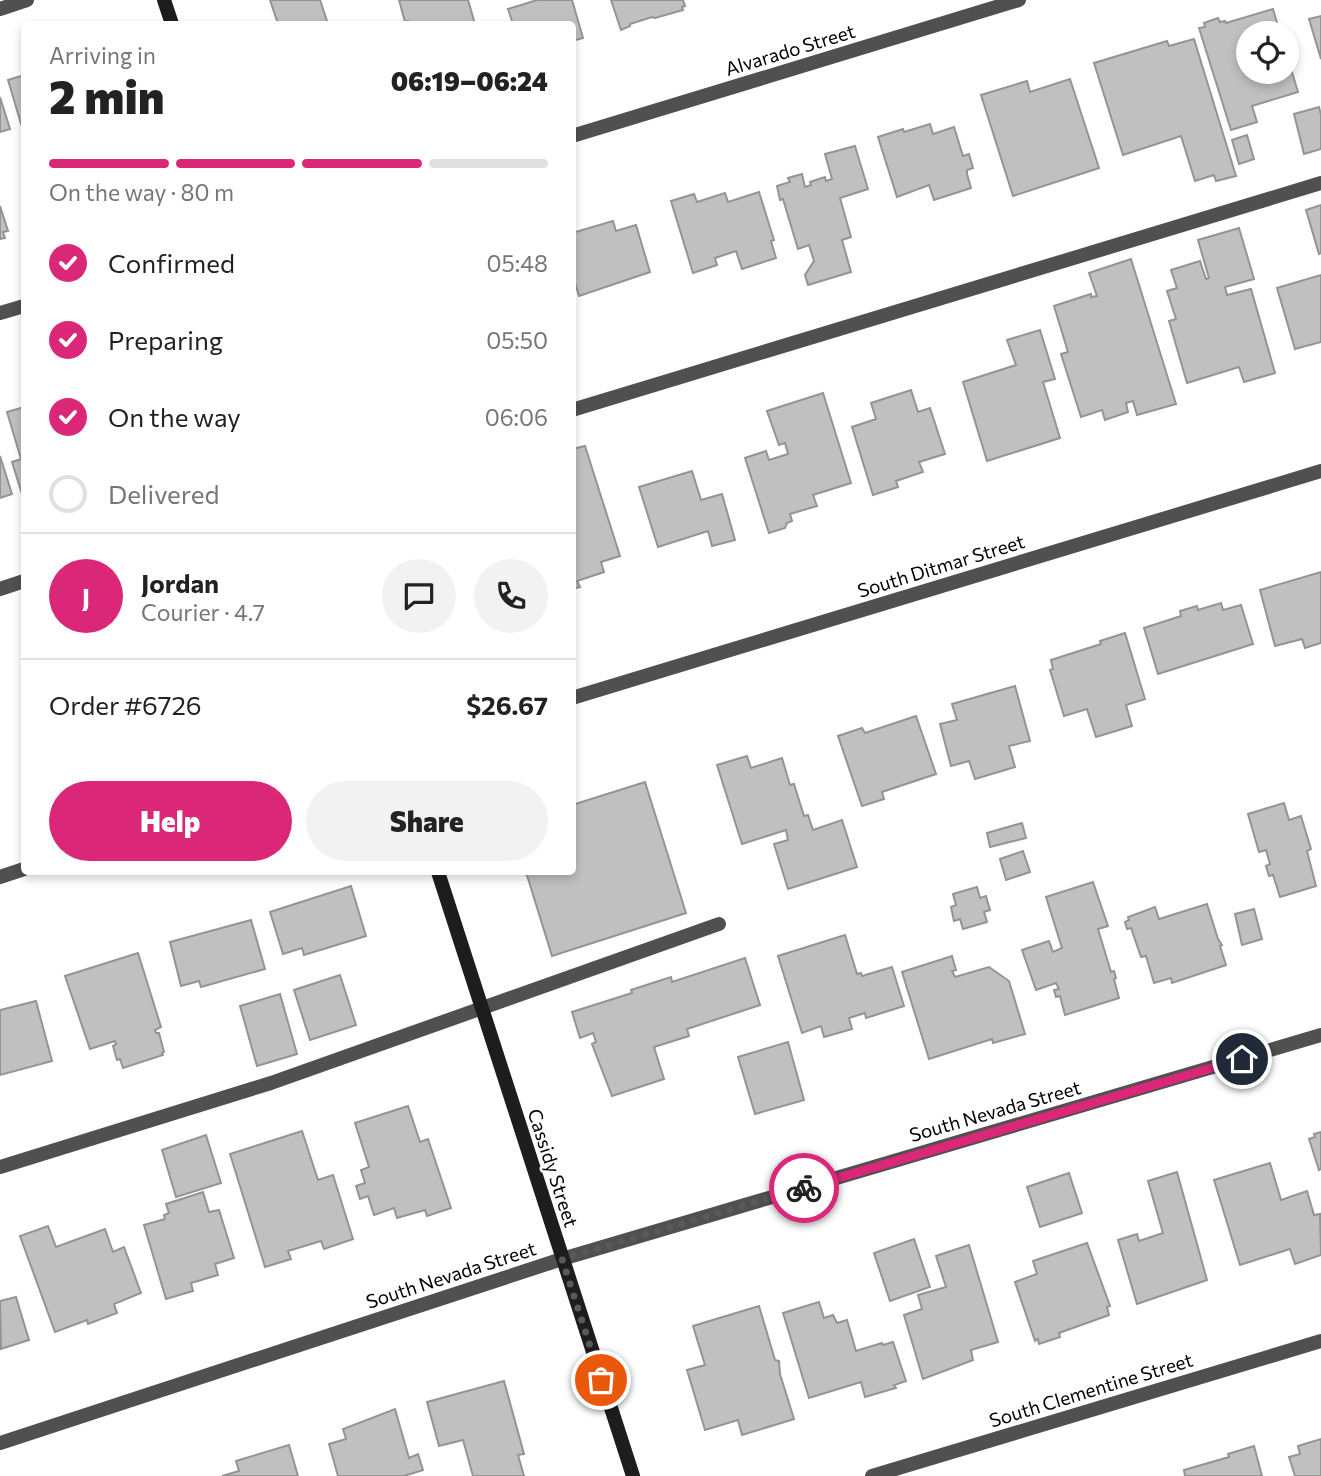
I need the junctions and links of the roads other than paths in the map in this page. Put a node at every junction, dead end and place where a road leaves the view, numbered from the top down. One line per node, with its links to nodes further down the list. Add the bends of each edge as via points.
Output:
1 (27, 0): 4 (street)
2 (164, 0): 5 (main road)
3 (1019, 0): 6 (street, Alvarado Street)
4 (0, 9)
5 (171, 21)
6 (576, 135)
7 (1321, 183): 10 (street)
8 (21, 307): 9 (street)
9 (0, 313)
10 (576, 409)
11 (1321, 471): 14 (street, South Ditmar Street)
12 (21, 582): 13 (street)
13 (0, 589)
14 (576, 697)
15 (21, 871): 17 (street)
16 (439, 875): 19 (main road, Cassidy Street)
17 (0, 877)
18 (719, 924): 19 (street)
19 (482, 1008): 21 (street, via 271,1083); 22 (main road, Cassidy Street)
20 (1321, 1035): 22 (street, South Nevada Street)
21 (0, 1167)
22 (562, 1259): 24 (street, South Nevada Street); 25 (main road, Cassidy Street)
23 (1321, 1341): 26 (street, South Clementine Street)
24 (0, 1443)
25 (633, 1476)
26 (872, 1476)

